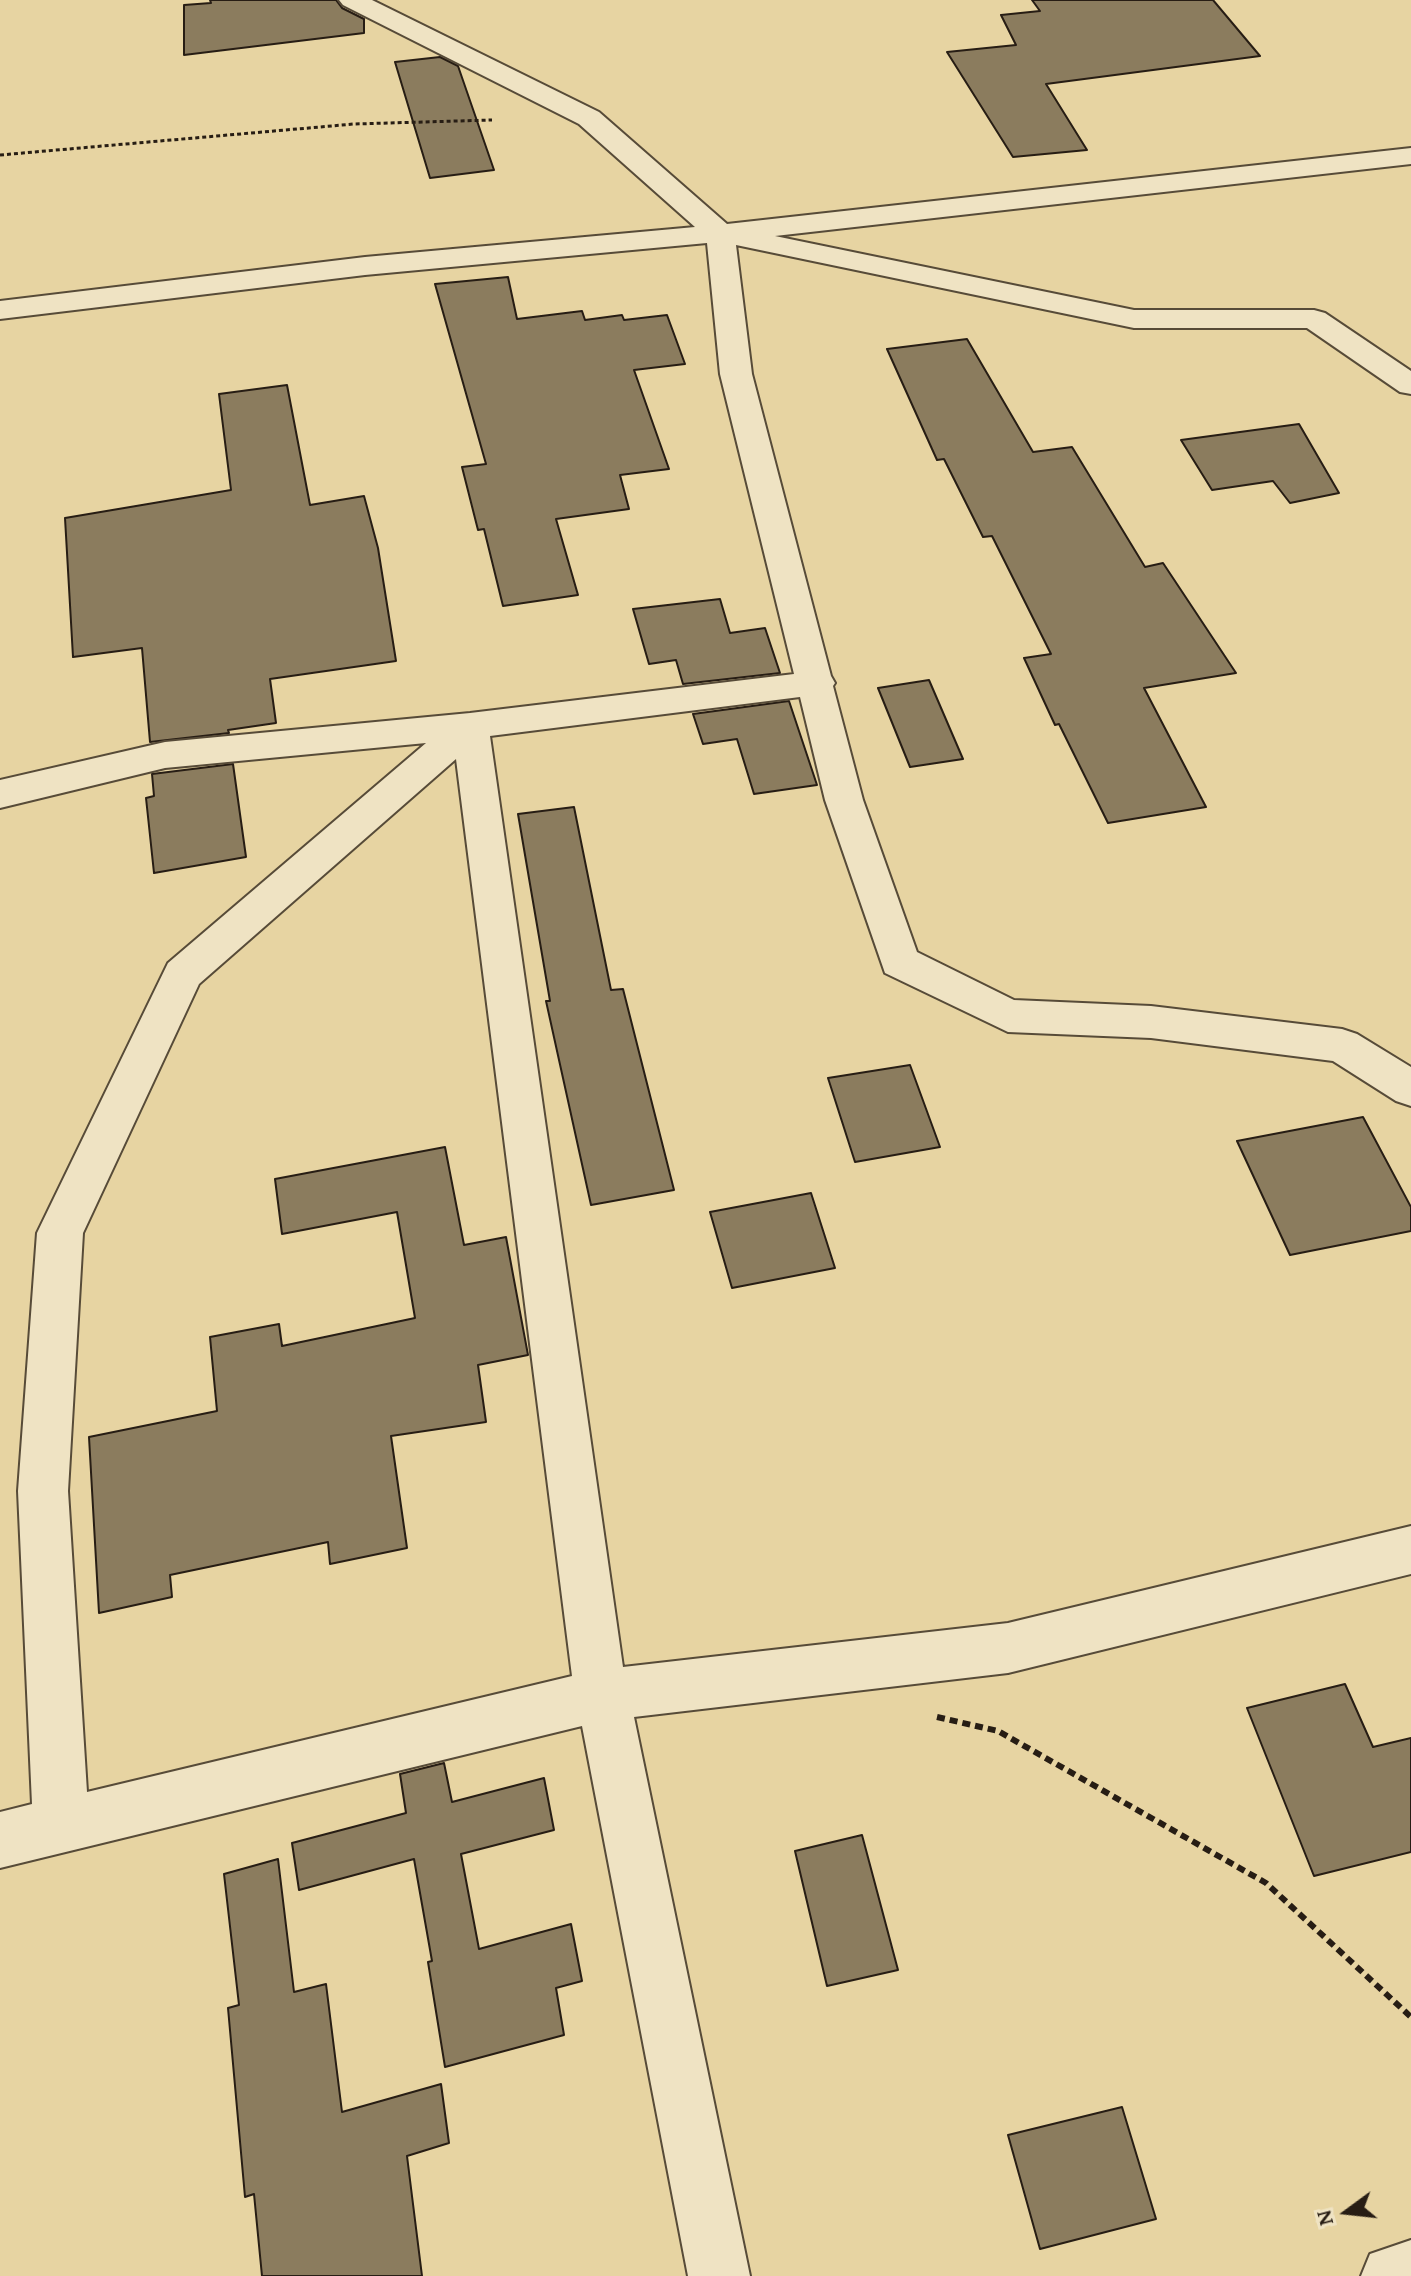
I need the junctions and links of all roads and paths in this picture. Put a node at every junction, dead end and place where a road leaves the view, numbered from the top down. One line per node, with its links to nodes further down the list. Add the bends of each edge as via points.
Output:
1 (356, 1): 5 (street, via 589,118)
2 (495, 120): 3 (path, via 354,124)
3 (0, 155)
4 (1411, 156): 5 (street)
5 (720, 233): 6 (street, via 365,266); 7 (street, via 1134,319 1314,319); 8 (street, via 736,374)
6 (0, 310)
7 (1411, 385)
8 (817, 683): 9 (street); 11 (street, via 844,800 900,962 1008,1016 1151,1022 1342,1046)
9 (470, 726): 10 (street, via 165,755); 13 (street); 15 (street, via 183,974 60,1233 43,1491)
10 (0, 794)
11 (1411, 1089)
12 (1411, 1550): 13 (street, via 1008,1648)
13 (603, 1695): 15 (street); 19 (street)
14 (921, 1713): 17 (path, via 998,1731 1266,1883)
15 (61, 1823): 16 (street)
16 (0, 1840)
17 (1411, 2017)
18 (1411, 2271): 20 (street)
19 (719, 2276)
20 (1392, 2276)

